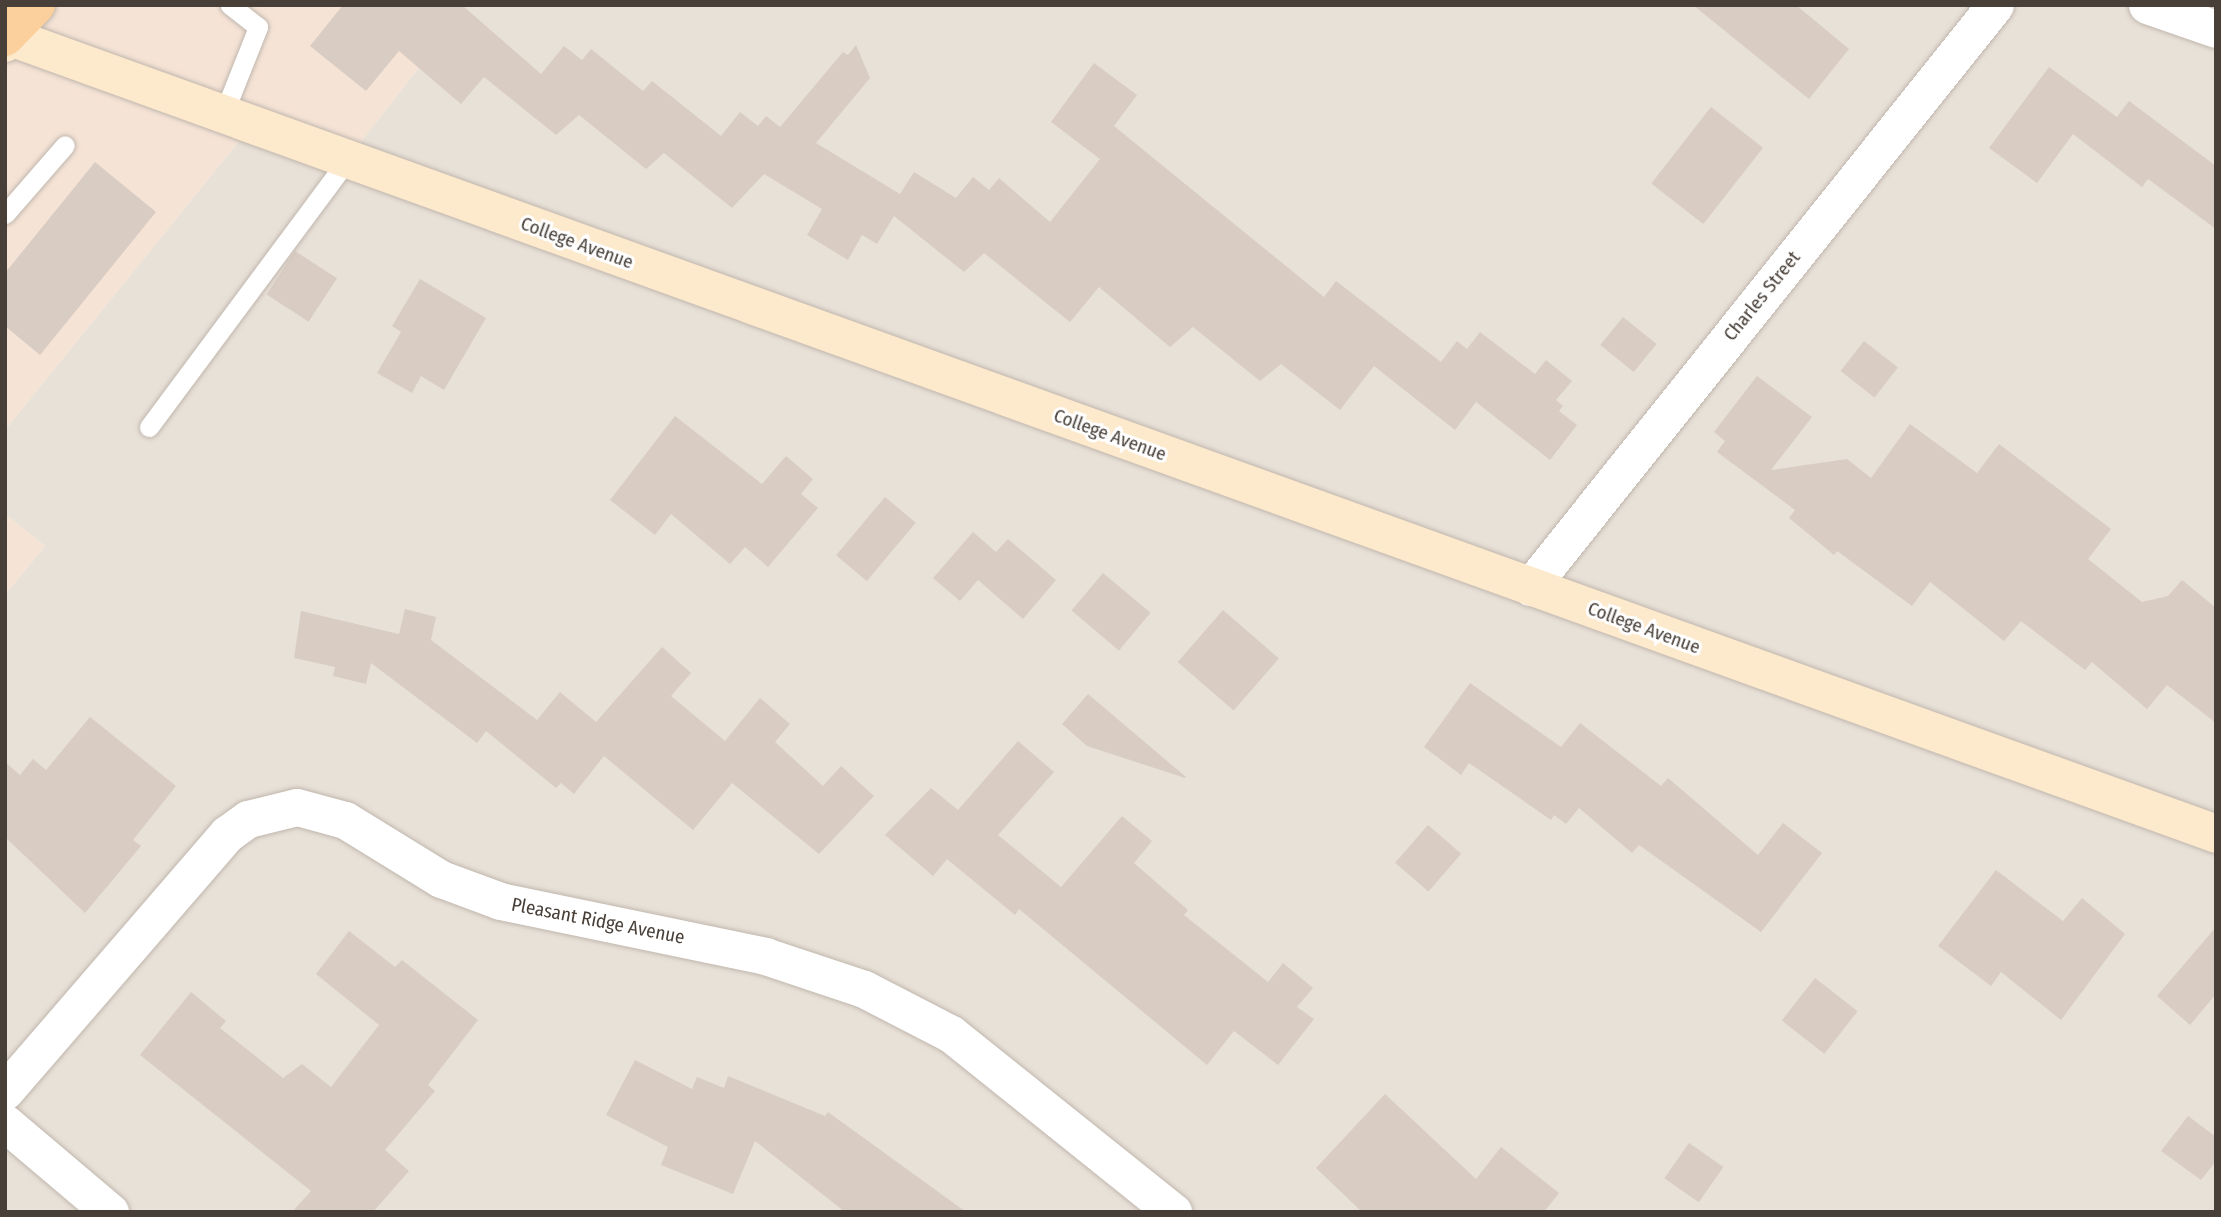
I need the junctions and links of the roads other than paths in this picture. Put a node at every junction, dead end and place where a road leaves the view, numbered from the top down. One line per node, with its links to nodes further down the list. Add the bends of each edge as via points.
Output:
1 (37, 5): 6 (main road)
2 (230, 5): 7 (lane, via 258,27)
3 (1994, 5): 12 (street, Charles Street)
4 (2147, 5): 5 (street)
5 (2216, 29)
6 (6, 39): 7 (main road, College Avenue)
7 (223, 115): 9 (main road, College Avenue)
8 (65, 145): 10 (lane)
9 (347, 160): 11 (lane); 12 (main road, College Avenue)
10 (5, 214)
11 (149, 427)
12 (1530, 587): 13 (main road, College Avenue)
13 (2216, 834)
14 (5, 1091): 17 (street, Pleasant Ridge Avenue, via 227,834 248,819 297,807 345,820 442,879 500,901 765,956 864,989 951,1034)
15 (5, 1122): 16 (street)
16 (110, 1212)
17 (1173, 1212)

